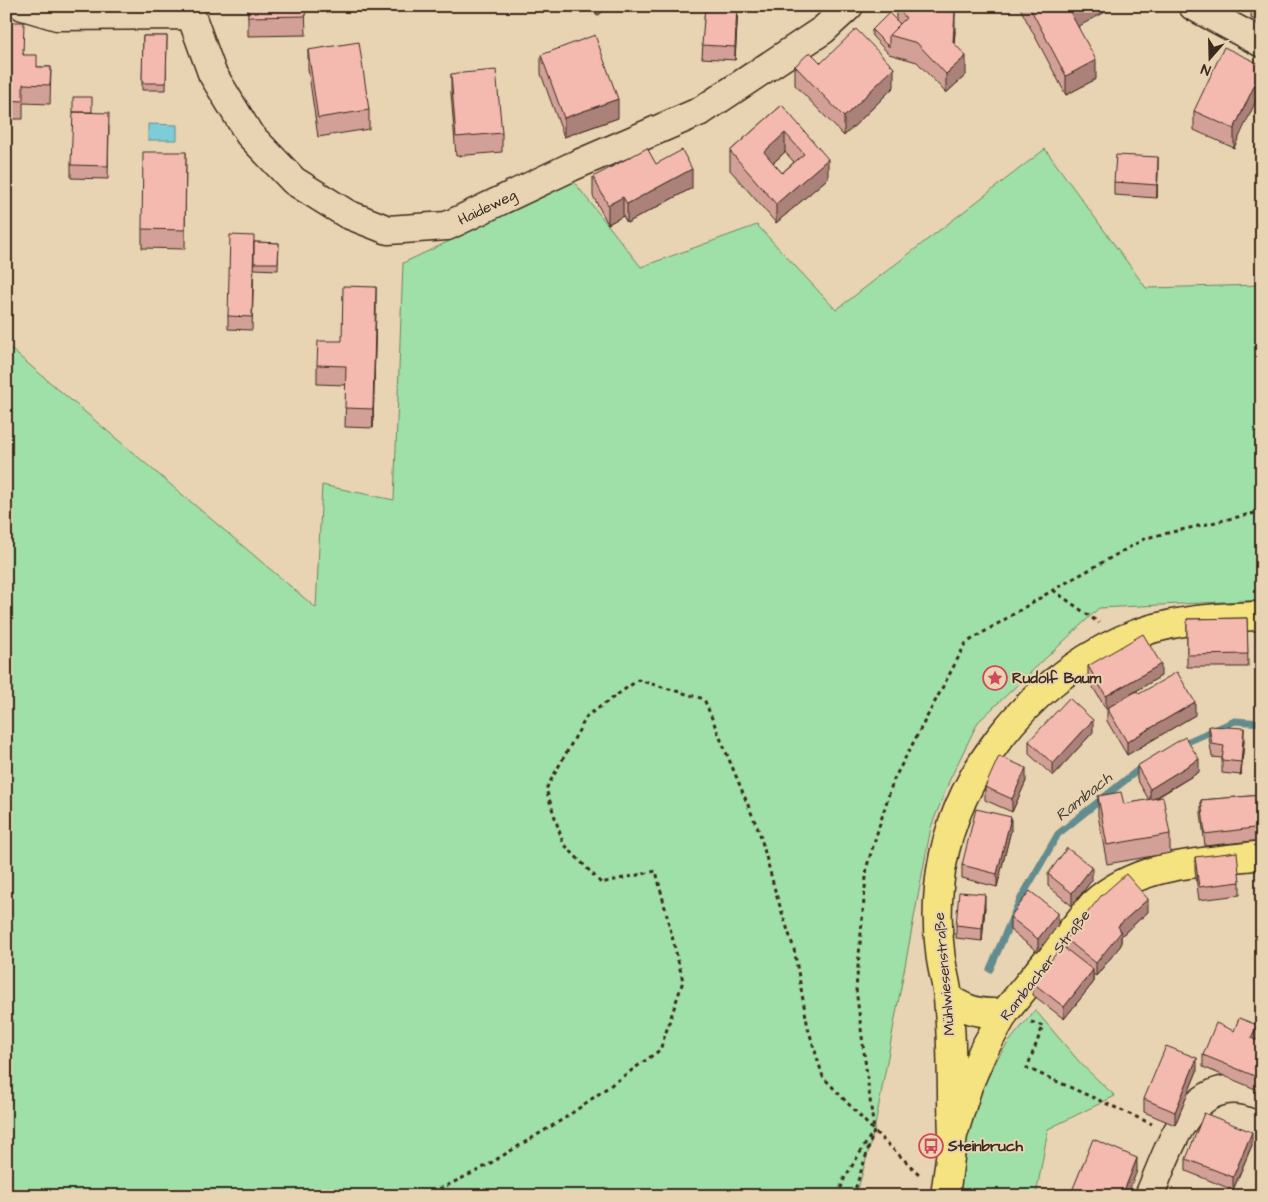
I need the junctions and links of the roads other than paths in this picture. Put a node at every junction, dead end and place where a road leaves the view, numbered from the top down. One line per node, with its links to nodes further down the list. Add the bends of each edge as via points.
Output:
1 (23, 6): 4 (street, via 57,16)
2 (849, 6): 4 (street, Haideweg, via 824,30 701,111 571,167 447,226 388,230 347,214 294,181 249,134 212,73)
3 (1193, 6): 5 (street)
4 (190, 11)
5 (1262, 43)
6 (1262, 616): 8 (main road, Mühlwiesenstraße, via 1186,621 1122,640 1085,660 1035,698 993,746 963,799 952,826 939,884 937,914)
7 (1262, 855): 9 (main road, Rambacher Straße, via 1154,870 1121,883 1093,904)
8 (948, 998): 9 (main road, via 975,1012); 11 (main road, Mühlwiesenstraße)
9 (1005, 1012): 11 (main road, Rambacher Straße, via 983,1051)
10 (1262, 1096): 13 (street, via 1239,1090 1212,1094 1189,1110)
11 (952, 1134): 12 (main road, Rambacher Straße)
12 (937, 1189)
13 (1149, 1196)

